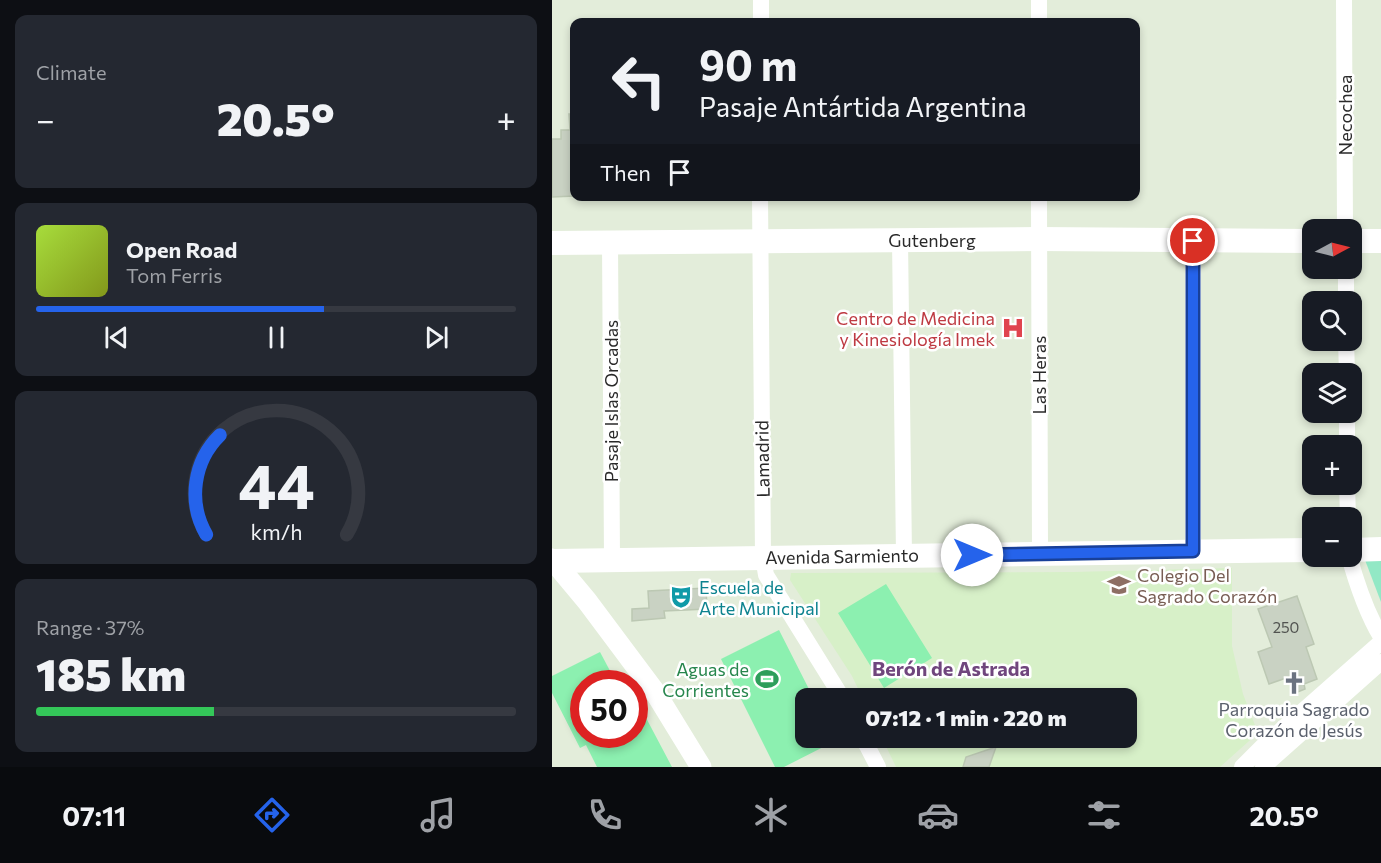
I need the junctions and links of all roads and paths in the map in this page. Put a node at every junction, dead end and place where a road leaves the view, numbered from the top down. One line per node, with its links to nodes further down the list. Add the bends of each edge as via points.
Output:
1 (761, 0): 4 (street)
2 (1039, 0): 5 (street)
3 (1344, 0): 8 (street, Necochea)
4 (761, 18)
5 (1039, 18)
6 (760, 201): 10 (street, Lamadrid)
7 (1039, 201): 9 (street, Las Heras)
8 (1345, 219)
9 (1039, 239): 11 (main road, Gutenberg); 12 (main road, Gutenberg); 22 (street, Las Heras)
10 (760, 240): 11 (main road, Gutenberg); 16 (main road, Gutenberg); 24 (street, Lamadrid)
11 (900, 240): 23 (street)
12 (1193, 241): 13 (main road, Gutenberg); 21 (street)
13 (1302, 241)
14 (1362, 241): 15 (main road)
15 (1381, 241)
16 (610, 242): 17 (main road, Gutenberg); 26 (street, Pasaje Islas Orcadas)
17 (552, 243)
18 (1381, 549): 20 (main road)
19 (1302, 550): 21 (main road, Avenida Sarmiento)
20 (1362, 550)
21 (1193, 551): 22 (main road, Avenida Sarmiento)
22 (1040, 554): 23 (main road, Avenida Sarmiento)
23 (904, 556): 24 (main road, Avenida Sarmiento)
24 (764, 557): 26 (main road, Avenida Sarmiento); 31 (street, Lamadrid, via 766,575)
25 (553, 560): 26 (main road, Avenida Sarmiento); 34 (street, via 655,692)
26 (612, 560)
27 (1352, 567): 28 (street, via 1370,619)
28 (1381, 637)
29 (1381, 642): 33 (street)
30 (1381, 662): 33 (street)
31 (836, 688)
32 (868, 748): 35 (street)
33 (1270, 759): 36 (street)
34 (701, 767)
35 (878, 767)
36 (1242, 767)

